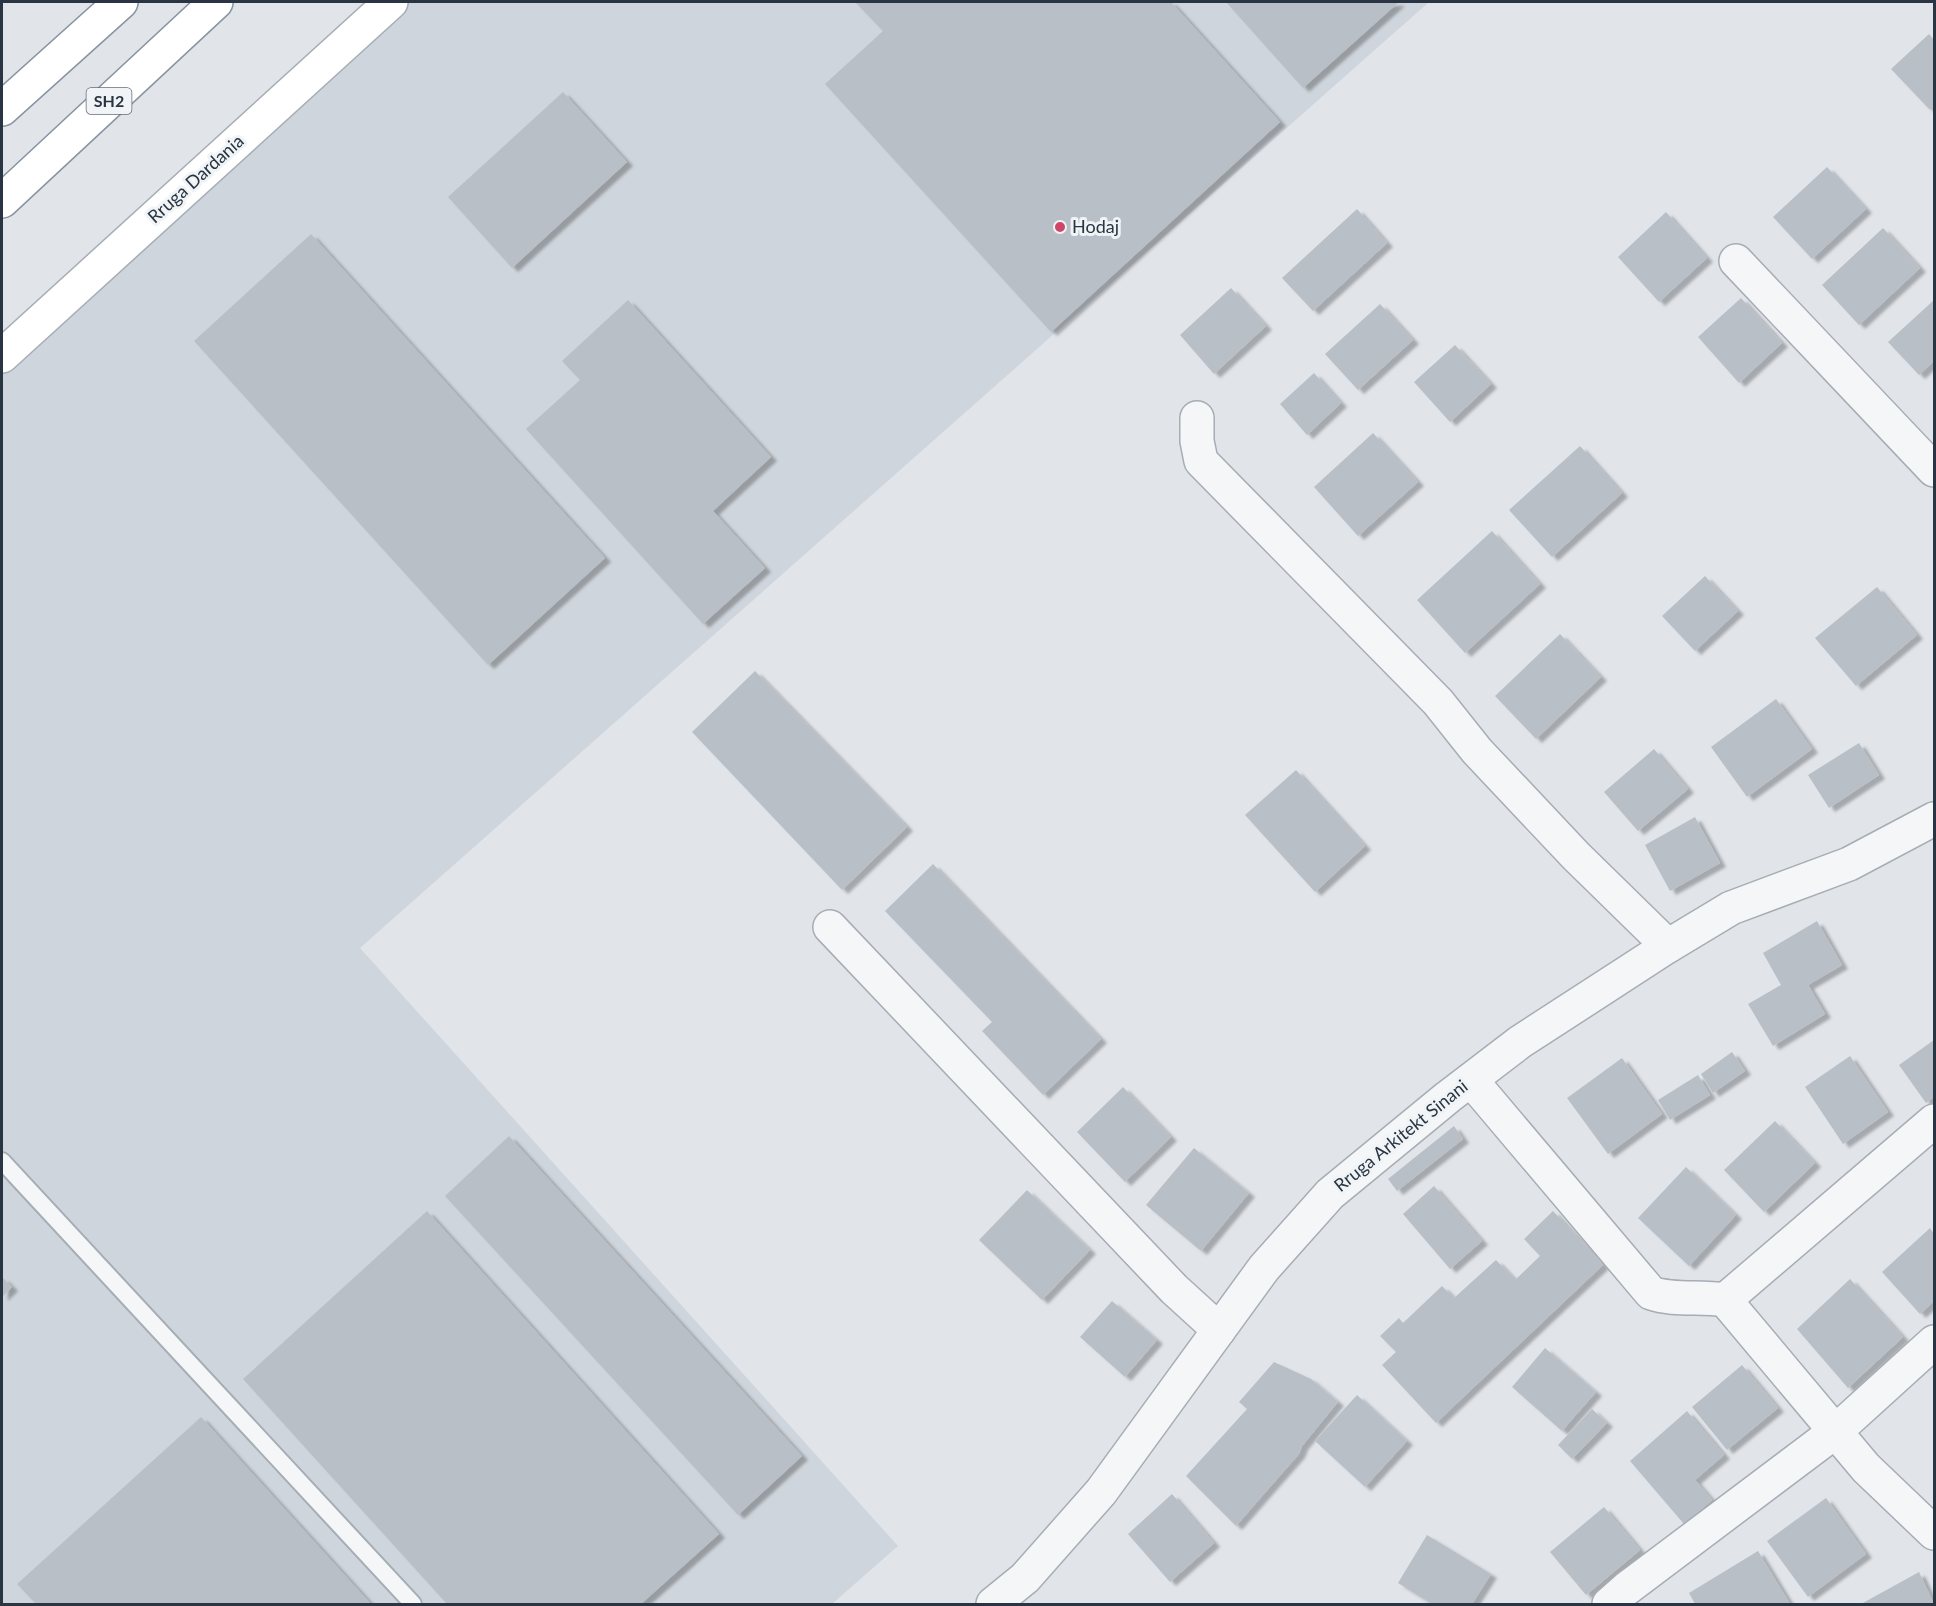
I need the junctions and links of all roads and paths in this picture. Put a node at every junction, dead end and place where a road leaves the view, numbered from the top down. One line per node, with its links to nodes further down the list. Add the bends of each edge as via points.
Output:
1 (121, 2): 4 (main road)
2 (216, 2): 5 (main road, SH2)
3 (391, 2): 7 (main road, Rruga Dardania)
4 (2, 110)
5 (2, 201)
6 (1736, 261): 9 (street)
7 (2, 356)
8 (1197, 418): 12 (street, via 1201,460 1438,702 1477,751 1576,856)
9 (1935, 471)
10 (1935, 819): 12 (street, Rruga Arkitekt Sinani, via 1849,864 1731,908)
11 (830, 927): 17 (street, via 1174,1289)
12 (1668, 946): 13 (street, Rruga Arkitekt Sinani, via 1520,1042)
13 (1471, 1080): 16 (street, via 1651,1293 1666,1298); 17 (street, Rruga Arkitekt Sinani, via 1330,1194 1264,1268)
14 (1935, 1122): 16 (street)
15 (2, 1161): 21 (lane)
16 (1725, 1300): 19 (street)
17 (1219, 1330): 22 (street, Rruga Arkitekt Sinani, via 1101,1492 1024,1578)
18 (1935, 1342): 19 (street)
19 (1836, 1431): 20 (street, via 1866,1468); 23 (street)
20 (1935, 1533)
21 (413, 1605)
22 (993, 1605)
23 (1609, 1605)

